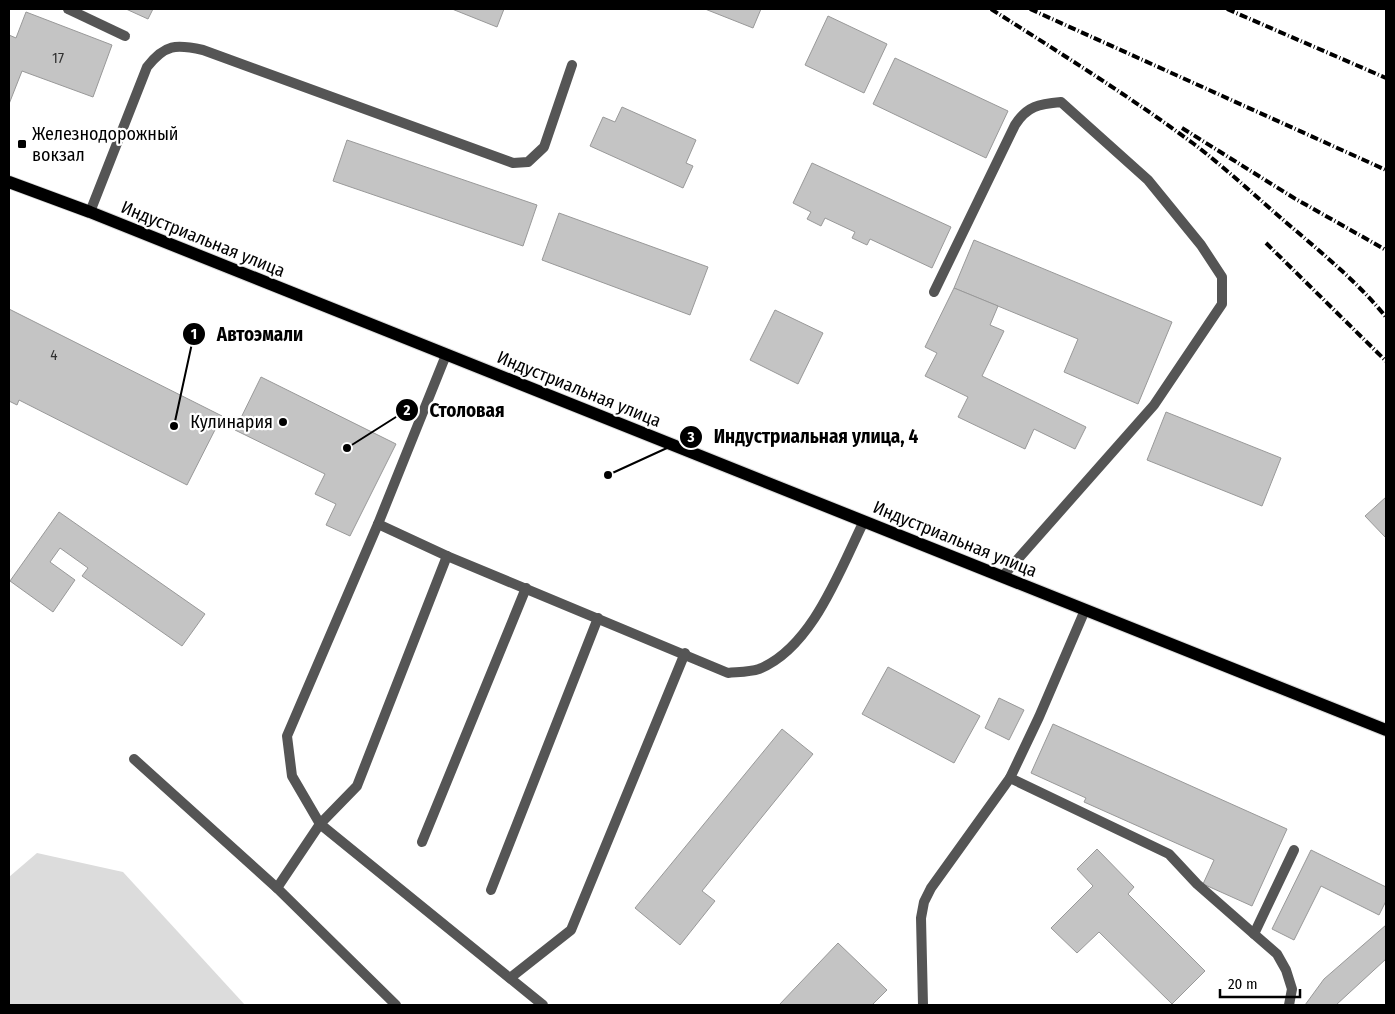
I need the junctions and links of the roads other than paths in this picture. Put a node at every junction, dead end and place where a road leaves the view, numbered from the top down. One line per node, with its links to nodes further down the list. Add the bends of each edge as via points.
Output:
1 (68, 9): 2 (lane)
2 (125, 36)
3 (572, 65): 5 (lane, via 544,146 528,162 513,163 203,50 181,45 168,48 147,67)
4 (9, 182): 5 (main road, Индустриальная улица)
5 (90, 212): 7 (main road, Индустриальная улица)
6 (934, 292): 11 (lane, via 1022,114 1034,107 1061,102 1148,180 1222,278 1222,304 1154,405)
7 (446, 355): 8 (main road, Индустриальная улица); 9 (lane)
8 (864, 522): 11 (main road, Индустриальная улица); 15 (lane, via 819,612 792,648 758,670 728,673)
9 (378, 524): 10 (lane); 19 (lane, via 287,736 292,776)
10 (447, 556): 12 (lane); 19 (lane, via 358,786)
11 (1002, 577): 13 (main road, Индустриальная улица)
12 (526, 588): 14 (lane); 20 (lane)
13 (1085, 610): 16 (main road, Индустриальная улица); 18 (lane)
14 (598, 618): 15 (lane); 23 (lane)
15 (685, 654): 25 (lane, via 571,930)
16 (1386, 730)
17 (134, 759): 22 (lane)
18 (1010, 778): 24 (lane, via 1169,854 1197,884); 28 (lane, via 924,902 920,918)
19 (320, 824): 22 (lane); 25 (lane)
20 (422, 842)
21 (1294, 850): 24 (lane)
22 (277, 888): 26 (lane)
23 (491, 890)
24 (1254, 934): 29 (lane, via 1277,954 1286,970 1292,989)
25 (510, 978): 27 (lane)
26 (396, 1005)
27 (544, 1005)
28 (923, 1005)
29 (1289, 1005)

